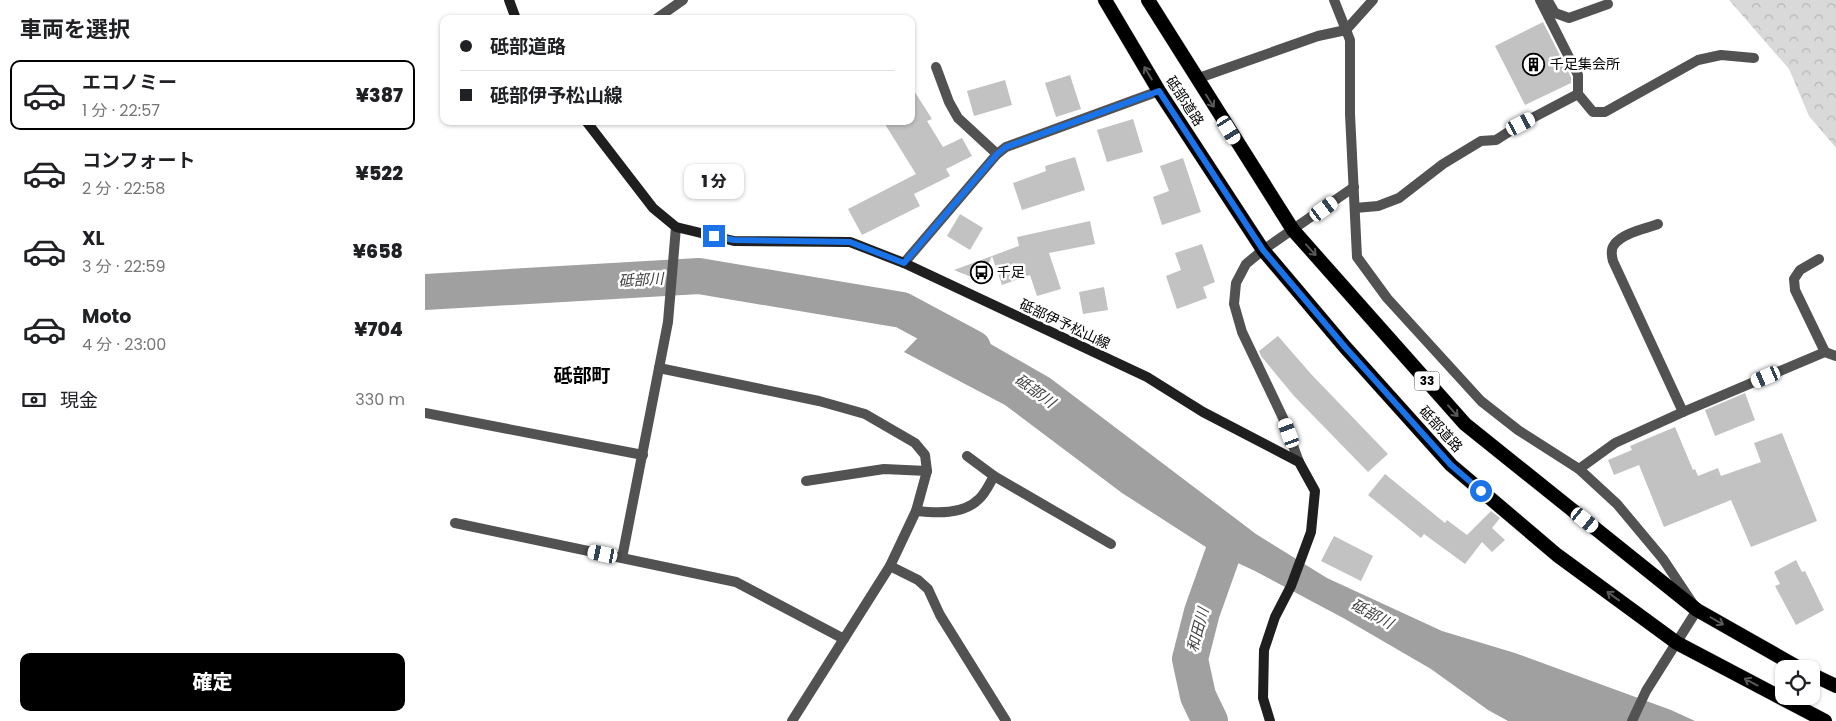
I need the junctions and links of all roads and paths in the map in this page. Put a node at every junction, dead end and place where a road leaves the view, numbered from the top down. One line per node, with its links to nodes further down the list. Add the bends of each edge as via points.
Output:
1 (509, 0): 10 (main road)
2 (683, 0): 11 (street)
3 (1105, 0): 16 (highway, 砥部道路, one-way to 3)
4 (1147, 0): 15 (highway, 砥部道路 / 33)
5 (1334, 0): 12 (street)
6 (1373, 0): 12 (street)
7 (1540, 0): 17 (street, via 1578,75)
8 (1547, 0): 9 (street, via 1555,12 1569,18)
9 (1608, 4)
10 (515, 15)
11 (662, 15)
12 (1346, 30): 15 (street, via 1317,36); 20 (street, via 1350,40)
13 (1754, 58): 17 (street, via 1721,55 1698,60 1605,112 1593,112)
14 (936, 67): 19 (street, via 958,118)
15 (1197, 79): 24 (highway, 砥部道路 / 33, one-way to 24)
16 (1159, 91): 19 (street, via 1006,147); 25 (highway, 砥部道路)
17 (1578, 94): 21 (street, via 1496,140 1481,142 1450,159 1399,198 1377,206)
18 (589, 125): 23 (main road, 砥部伊予松山線, via 653,208)
19 (997, 154): 27 (street)
20 (1354, 187): 21 (street); 24 (street)
21 (1355, 208): 36 (street, via 1357,257 1387,298 1481,401 1518,430)
22 (1658, 224): 31 (street, via 1628,235 1614,245 1613,262)
23 (676, 228): 27 (main road, 砥部伊予松山線, via 734,240 850,242); 30 (street, via 668,322)
24 (1293, 230): 25 (street); 45 (highway, 砥部道路 / 33, one-way to 45, via 1465,424)
25 (1263, 250): 35 (street, via 1246,264 1236,283 1234,304 1242,332 1283,418); 47 (highway, 砥部道路, one-way to 25, via 1557,554 1451,465)
26 (1819, 259): 28 (street, via 1800,270 1794,279 1795,290)
27 (904, 263): 35 (main road, 砥部伊予松山線, via 1147,378 1203,412)
28 (1825, 352): 29 (street); 31 (street)
29 (1836, 356)
30 (659, 368): 33 (street); 37 (street, via 819,401 865,414 915,443 925,455)
31 (1683, 412): 36 (street, via 1615,443)
32 (425, 414): 33 (street)
33 (643, 455): 43 (street)
34 (967, 456): 38 (street)
35 (1299, 462): 53 (main road, via 1315,491 1311,532 1264,650 1263,698)
36 (1579, 469): 45 (street, via 1617,504 1657,552)
37 (927, 471): 39 (street, via 883,469); 40 (street)
38 (994, 476): 40 (street, via 979,499 965,508 946,512); 42 (street)
39 (807, 481)
40 (915, 511): 44 (street)
41 (455, 523): 43 (street)
42 (1111, 544)
43 (622, 558): 46 (street, via 736,582)
44 (890, 566): 46 (street); 52 (street, via 918,580 928,589 940,615)
45 (1697, 610): 47 (street); 48 (highway, 砥部道路 / 33, one-way to 48)
46 (844, 639): 51 (street)
47 (1677, 643): 54 (street, via 1646,691); 55 (highway, 砥部道路, one-way to 47)
48 (1785, 660)
49 (1820, 678): 50 (highway)
50 (1836, 686)
51 (792, 721)
52 (1006, 721)
53 (1270, 721)
54 (1633, 721)
55 (1825, 721)

